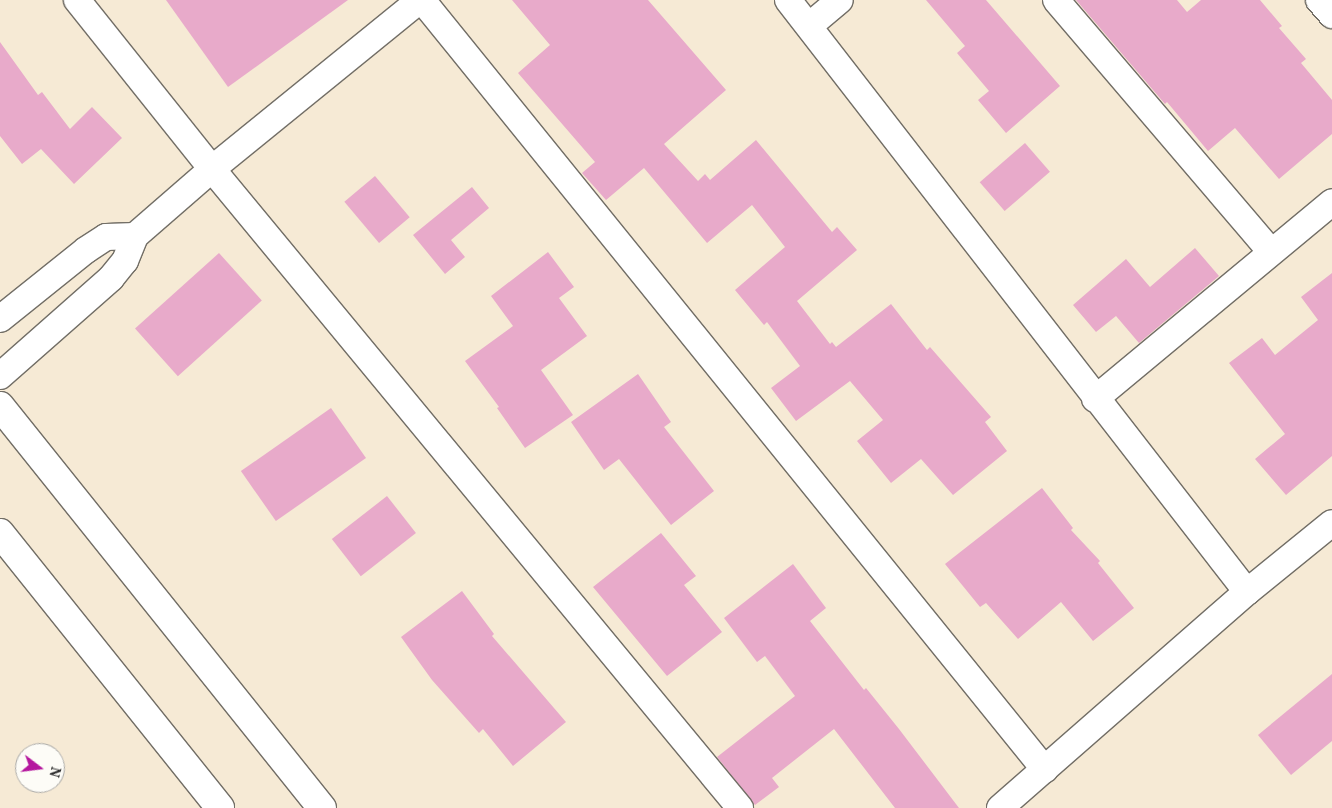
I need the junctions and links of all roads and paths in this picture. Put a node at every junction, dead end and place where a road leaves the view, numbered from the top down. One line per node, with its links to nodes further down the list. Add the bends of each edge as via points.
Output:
1 (77, 0): 9 (street)
2 (421, 0): 9 (street); 20 (street)
3 (788, 0): 8 (street)
4 (840, 0): 8 (street)
5 (1056, 0): 12 (street)
6 (1319, 0): 7 (street)
7 (1332, 15)
8 (809, 26): 15 (street)
9 (212, 169): 11 (street); 23 (street)
10 (1332, 202): 12 (street)
11 (135, 236): 13 (street, via 106,237); 14 (street, via 125,261 111,278)
12 (1271, 252): 15 (street)
13 (0, 319)
14 (0, 376)
15 (1095, 399): 19 (street)
16 (0, 406): 22 (street)
17 (1332, 523): 19 (street)
18 (0, 534): 21 (street)
19 (1247, 592): 20 (street)
20 (1045, 770): 24 (street)
21 (220, 808)
22 (322, 808)
23 (740, 808)
24 (1000, 808)

